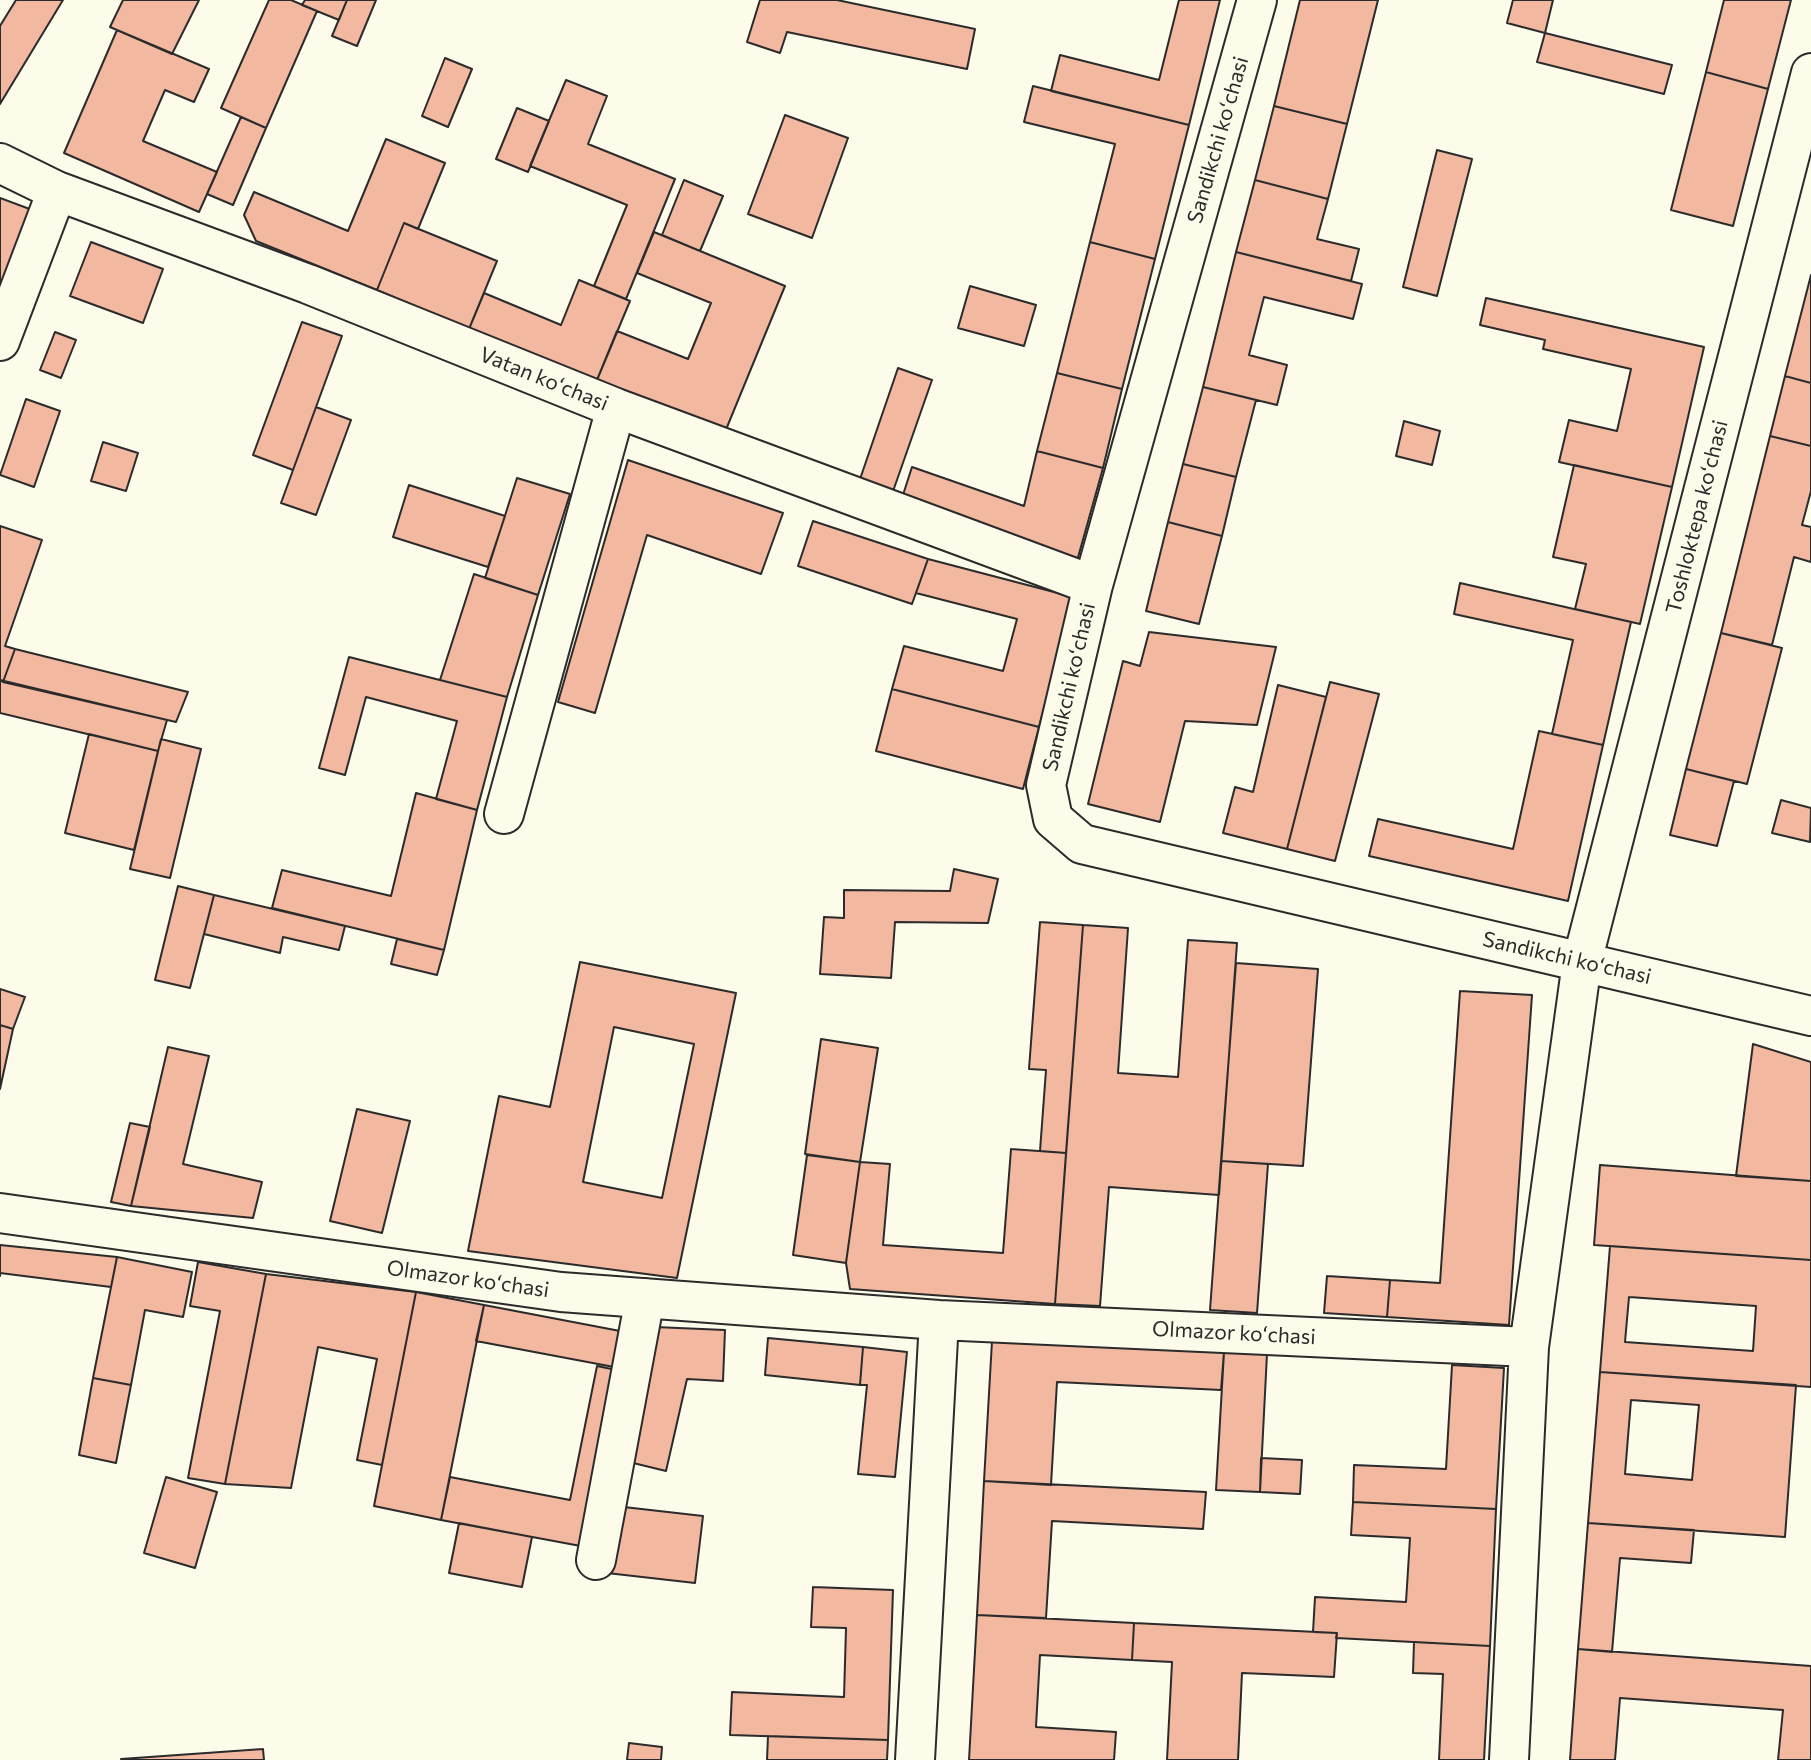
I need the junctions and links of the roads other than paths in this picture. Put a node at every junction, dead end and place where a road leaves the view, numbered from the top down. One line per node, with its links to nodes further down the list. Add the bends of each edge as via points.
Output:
1 (1257, 0): 7 (street, Sandikchi koʻchasi)
2 (1811, 73): 9 (street, Toshloktepa koʻchasi)
3 (0, 163): 4 (street, Vatan koʻchasi)
4 (57, 191): 5 (street); 6 (street, Vatan koʻchasi, via 308,284)
5 (0, 341)
6 (616, 408): 7 (street, Vatan koʻchasi); 8 (street)
7 (1093, 584): 9 (street, Sandikchi koʻchasi, via 1046,785 1053,819 1082,844)
8 (504, 814)
9 (1582, 962): 10 (street, Sandikchi koʻchasi); 14 (street)
10 (1811, 1016)
11 (0, 1213): 12 (street, Olmazor koʻchasi, via 561,1292)
12 (645, 1298): 13 (street, Olmazor koʻchasi); 15 (street)
13 (939, 1320): 14 (street, Olmazor koʻchasi); 16 (street)
14 (1529, 1346): 17 (street)
15 (596, 1560)
16 (915, 1760)
17 (1509, 1760)

